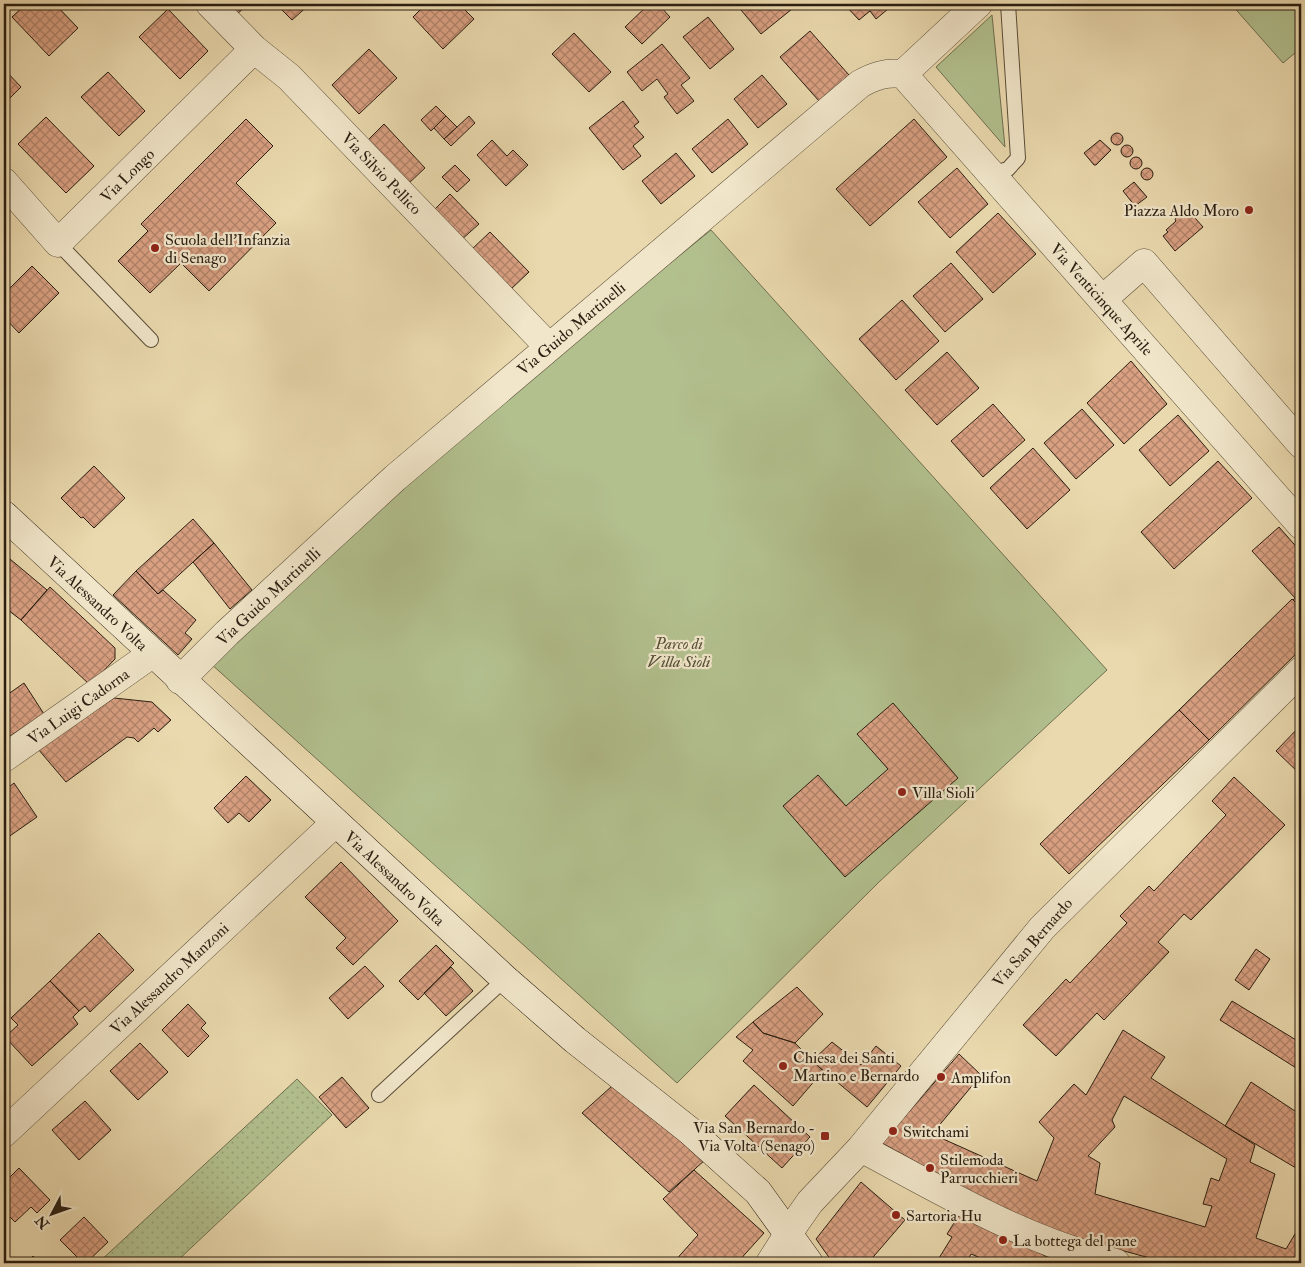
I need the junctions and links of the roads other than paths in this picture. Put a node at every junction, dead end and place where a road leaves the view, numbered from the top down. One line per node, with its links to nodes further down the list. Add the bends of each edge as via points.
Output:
1 (210, 4): 4 (street, Via Silvio Pellico)
2 (978, 4): 5 (street)
3 (1008, 4): 6 (lane, via 1018,158 1008,169)
4 (254, 49): 8 (street, Via Longo); 11 (street, Via Silvio Pellico, via 288,77)
5 (903, 74): 6 (street, Via Venticinque Aprile); 11 (street, Via Guido Martinelli, via 880,75 860,84)
6 (991, 174): 9 (street, Via Venticinque Aprile)
7 (4, 182): 8 (street)
8 (58, 243): 10 (lane)
9 (1103, 299): 12 (street, via 1144,263); 14 (street, Via Venticinque Aprile)
10 (151, 340)
11 (549, 347): 17 (street, Via Guido Martinelli, via 395,478)
12 (1301, 444)
13 (4, 516): 15 (street, Via Alessandro Volta)
14 (1301, 525)
15 (152, 654): 17 (street, Via Alessandro Volta); 18 (street, Via Luigi Cadorna)
16 (1301, 671): 23 (street, Via San Bernardo, via 1042,928)
17 (180, 680): 19 (street, Via Alessandro Volta)
18 (4, 758)
19 (335, 823): 20 (street, Via Alessandro Volta); 22 (street, Via Alessandro Manzoni)
20 (505, 978): 21 (lane); 24 (street, Via Alessandro Volta, via 575,1040 690,1131 758,1192)
21 (380, 1095)
22 (4, 1133)
23 (862, 1148): 24 (street, Via San Bernardo, via 810,1202); 27 (street, via 989,1217 1084,1255)
24 (788, 1236): 25 (street, Via San Bernardo); 26 (street, Via Alessandro Volta)
25 (770, 1263)
26 (809, 1263)
27 (1116, 1263)

